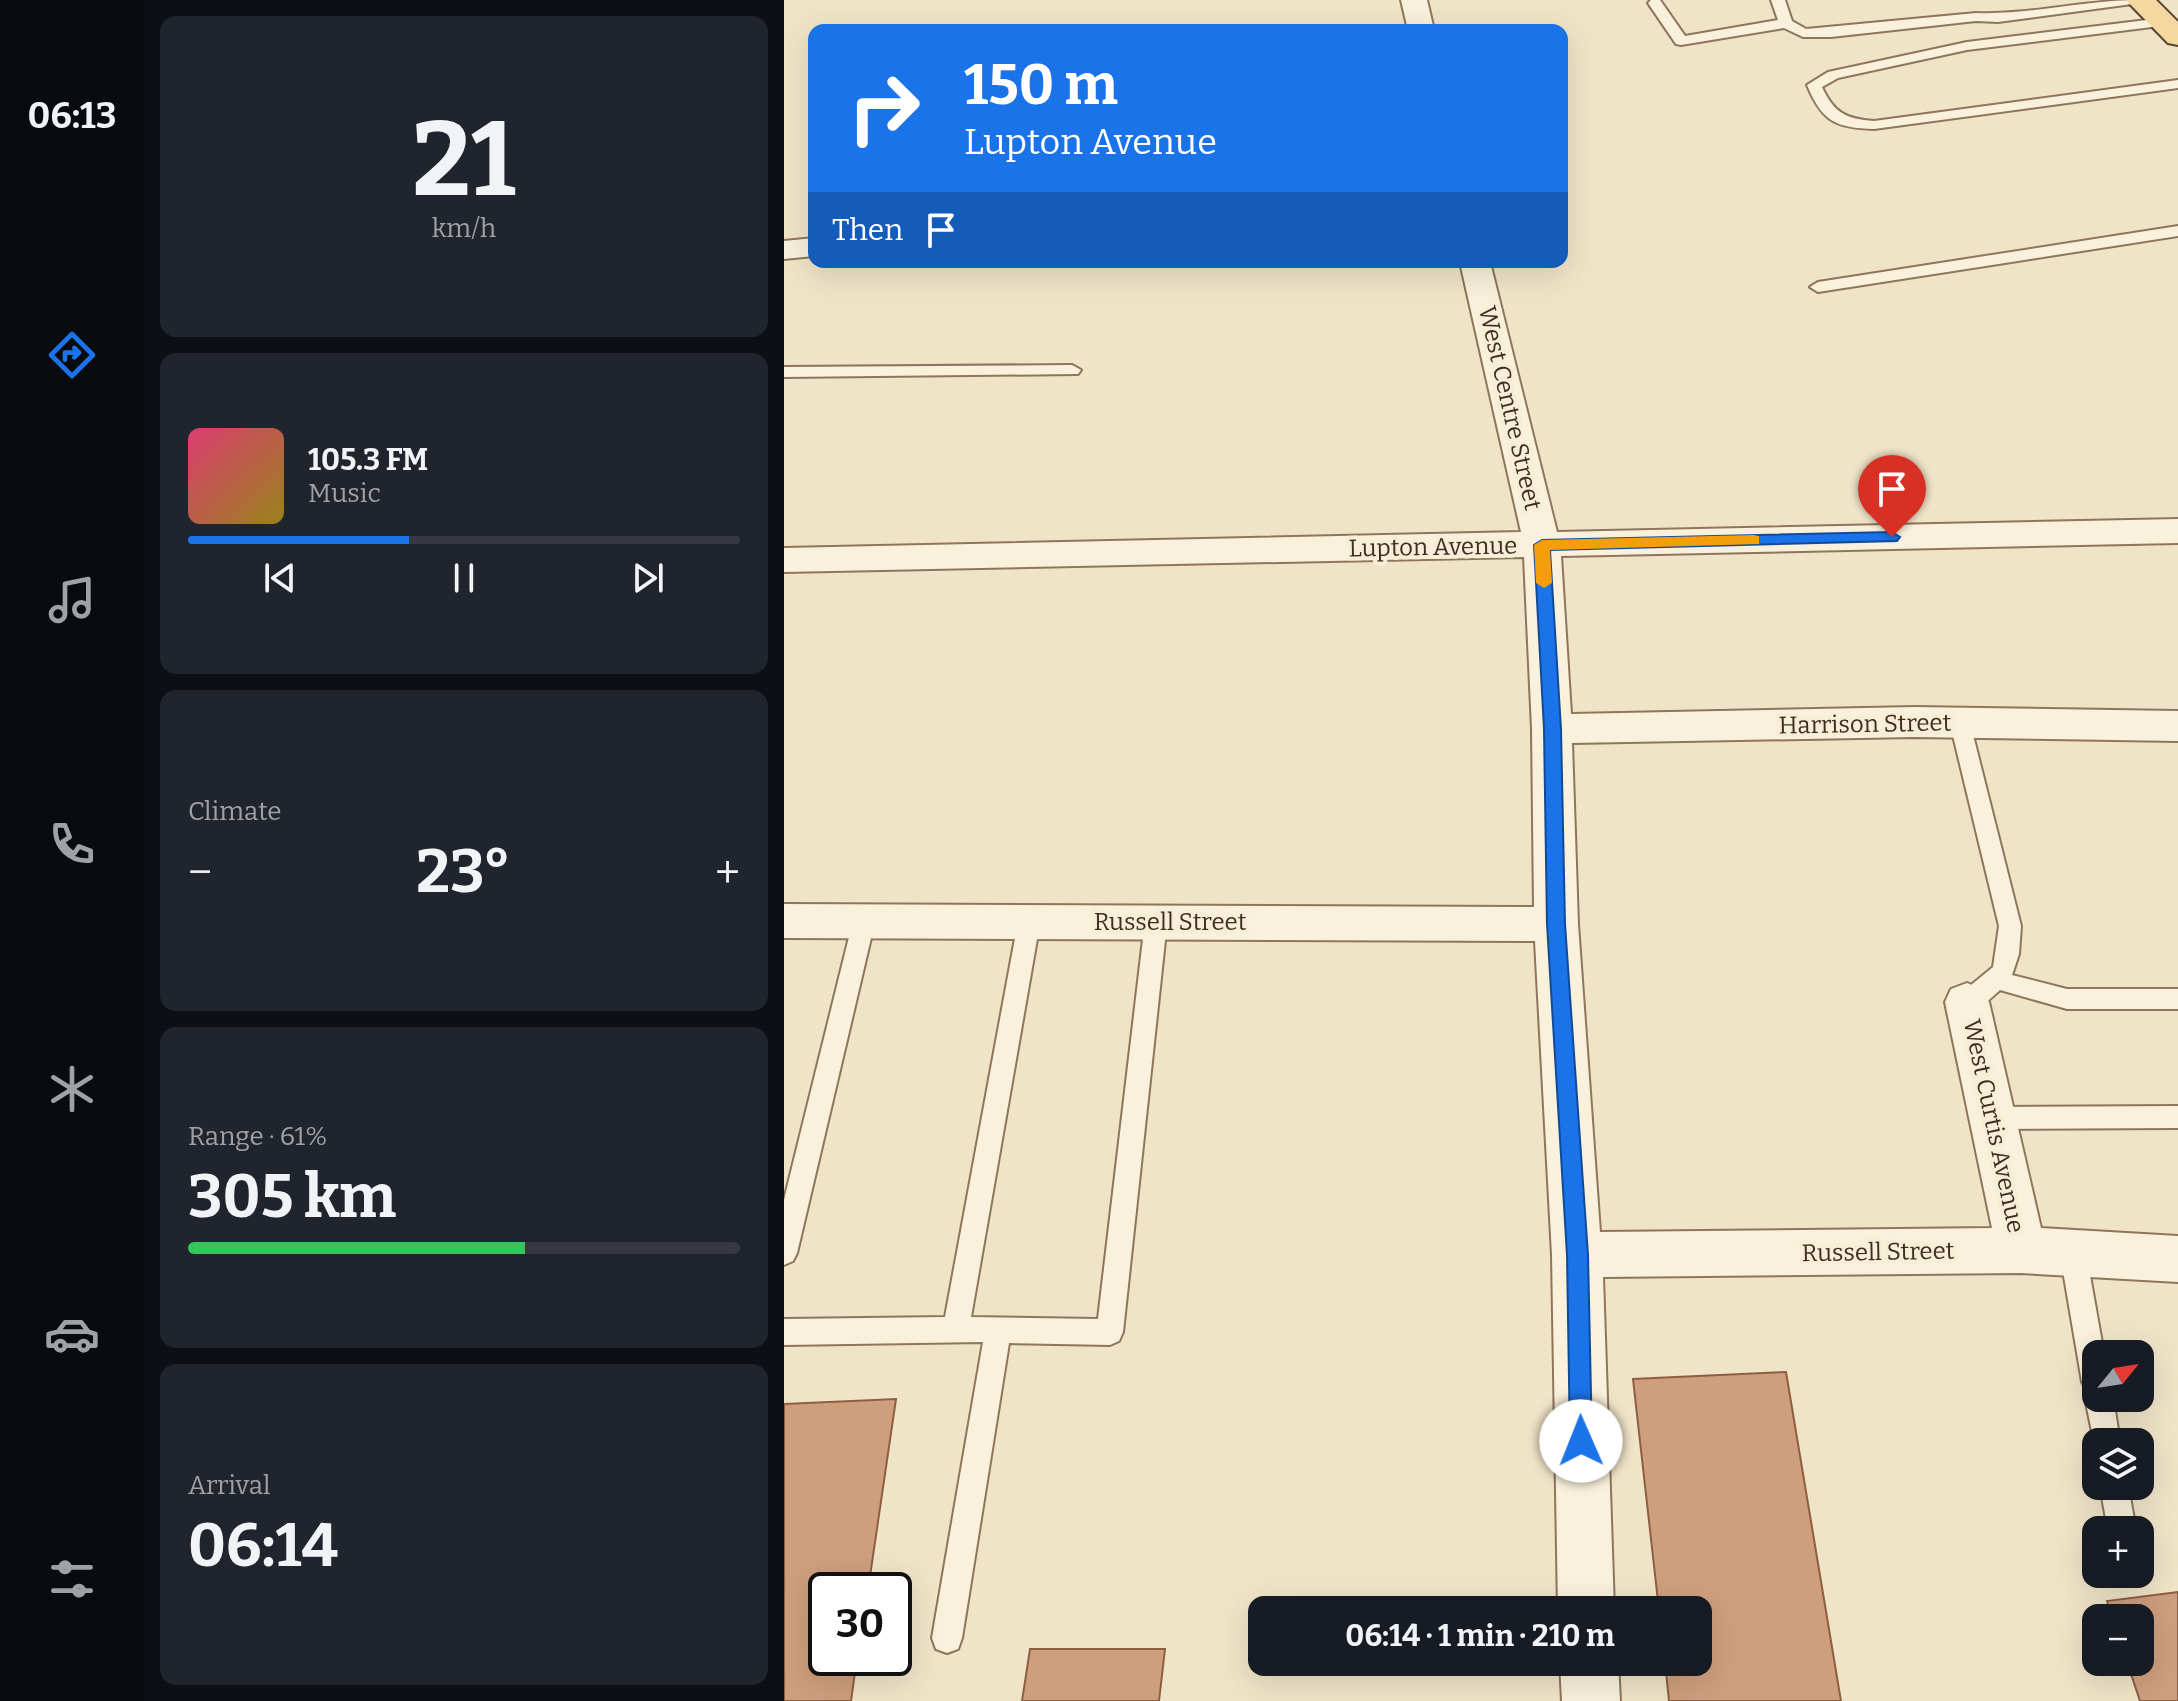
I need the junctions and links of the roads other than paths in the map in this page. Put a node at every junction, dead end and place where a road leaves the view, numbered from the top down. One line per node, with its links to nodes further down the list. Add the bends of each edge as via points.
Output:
1 (1414, 0): 7 (street)
2 (1778, 0): 6 (lane)
3 (2132, 0): 6 (lane, via 1831,33 1803,33)
4 (2140, 0): 8 (main road)
5 (1655, 3): 6 (lane, via 1681,41)
6 (1786, 23)
7 (1420, 24)
8 (2170, 30): 9 (lane, via 1967,46 1833,75 1814,85 1824,110 1848,124 1874,125)
9 (2178, 84)
10 (2178, 231): 14 (lane)
11 (808, 248): 12 (street)
12 (784, 250)
13 (1476, 268): 18 (street, West Centre Street)
14 (1818, 287)
15 (1072, 370): 16 (lane)
16 (784, 372)
17 (2178, 531): 18 (street, Lupton Avenue)
18 (1542, 545): 19 (street, Lupton Avenue); 22 (street, West Centre Street)
19 (784, 560)
20 (1960, 723): 21 (street, Harrison Street); 22 (street, Harrison Street); 28 (lane, via 2010,926 2009,959)
21 (2178, 726)
22 (1552, 729): 27 (street, West Centre Street)
23 (784, 921): 24 (street, Russell Street)
24 (864, 921): 25 (street, Russell Street); 33 (lane)
25 (1029, 922): 26 (street, Russell Street); 37 (lane)
26 (1156, 922): 27 (street, Russell Street); 38 (lane, via 1110,1332)
27 (1556, 924): 35 (street, West Centre Street)
28 (1982, 991): 29 (lane, via 2067,999); 31 (street, West Curtis Avenue)
29 (2178, 999)
30 (2178, 1117): 31 (lane)
31 (1991, 1118): 32 (street, West Curtis Avenue)
32 (2021, 1250): 34 (street, Russell Street); 35 (street, Russell Street)
33 (784, 1253)
34 (2073, 1253): 36 (street, Russell Street); 40 (lane)
35 (1577, 1255): 41 (street, West Centre Street)
36 (2178, 1259)
37 (956, 1329): 38 (lane); 39 (lane)
38 (998, 1330): 42 (lane)
39 (784, 1332)
40 (2089, 1340)
41 (1586, 1596)
42 (947, 1638)
43 (1590, 1676): 44 (street)
44 (1591, 1701)

